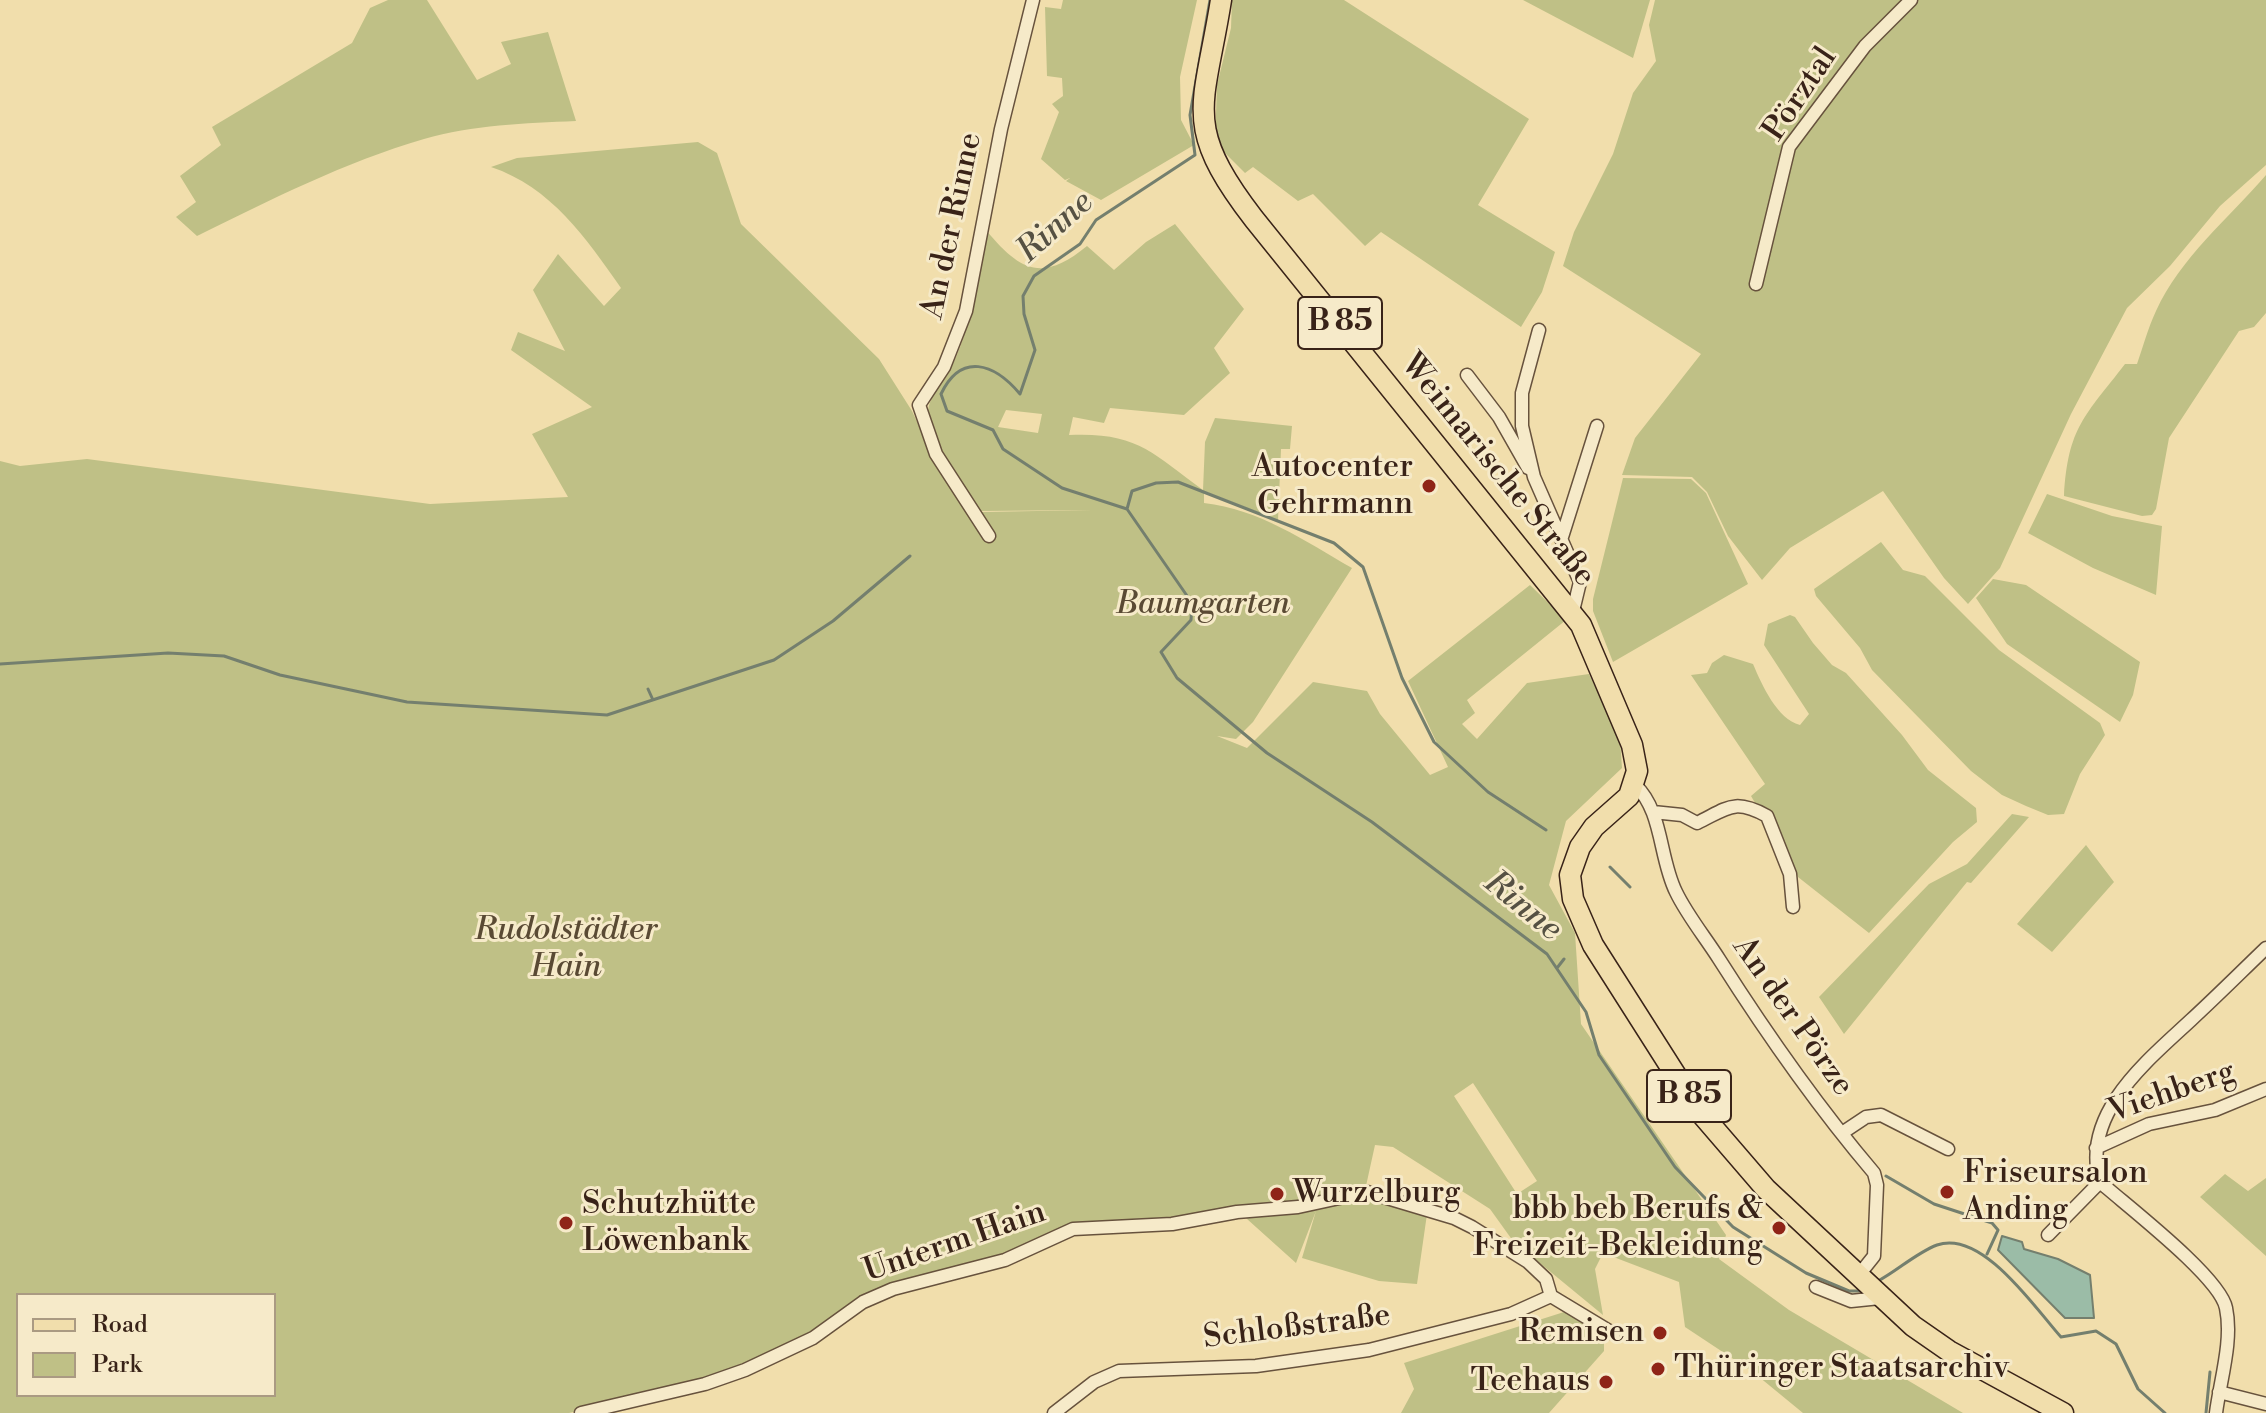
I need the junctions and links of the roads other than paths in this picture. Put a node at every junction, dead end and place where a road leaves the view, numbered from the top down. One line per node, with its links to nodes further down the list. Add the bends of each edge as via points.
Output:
1 (1033, 0): 9 (street, An der Rinne, via 1001,129 966,311 944,367 919,405 936,454)
2 (1221, 0): 11 (main road, Weimarische Straße / B 85, via 1202,113 1211,155 1223,177)
3 (1911, 0): 4 (street, Pörztal, via 1865,46 1789,147)
4 (1756, 284)
5 (1539, 330): 8 (street, via 1522,393 1522,426)
6 (1467, 375): 8 (street, Weimarische Straße)
7 (1597, 426): 10 (street)
8 (1534, 477): 10 (street)
9 (989, 536)
10 (1562, 537): 11 (street, via 1580,582)
11 (1573, 611): 12 (main road, Weimarische Straße / B 85, via 1632,745)
12 (1635, 785): 13 (street, An der Pörze); 23 (main road, B 85, via 1580,847 1570,875 1577,914 1713,1132)
13 (1653, 812): 14 (street, via 1682,815 1697,823 1743,804 1767,816 1790,874); 17 (street, An der Pörze, via 1675,891 1777,1048)
14 (1793, 907)
15 (2266, 948): 18 (street, via 2131,1077)
16 (2266, 1089): 18 (street, Viehberg, via 2215,1110 2149,1124)
17 (1842, 1133): 19 (street, via 1866,1117 1881,1115); 23 (street, An der Pörze, via 1874,1173 1877,1185)
18 (2096, 1148): 20 (street)
19 (1948, 1149)
20 (2100, 1182): 21 (street); 26 (street, via 2219,1292 2227,1318)
21 (2048, 1235)
22 (1816, 1287): 23 (street, via 1851,1301)
23 (1868, 1287): 31 (main road, B 85, via 1949,1351)
24 (1551, 1296): 25 (street); 29 (street, Unterm Hain, via 1546,1279 1528,1262 1472,1227 1367,1192 1172,1224 1073,1229 1005,1260 893,1289 863,1302 813,1338 745,1370); 30 (street, Schloßstraße, via 1511,1314 1369,1350 1256,1366 1119,1371 1094,1382)
25 (1614, 1334)
26 (2219, 1392): 27 (street); 28 (street)
27 (2266, 1404)
28 (2216, 1410)
29 (581, 1413)
30 (1054, 1413)
31 (2063, 1413)

